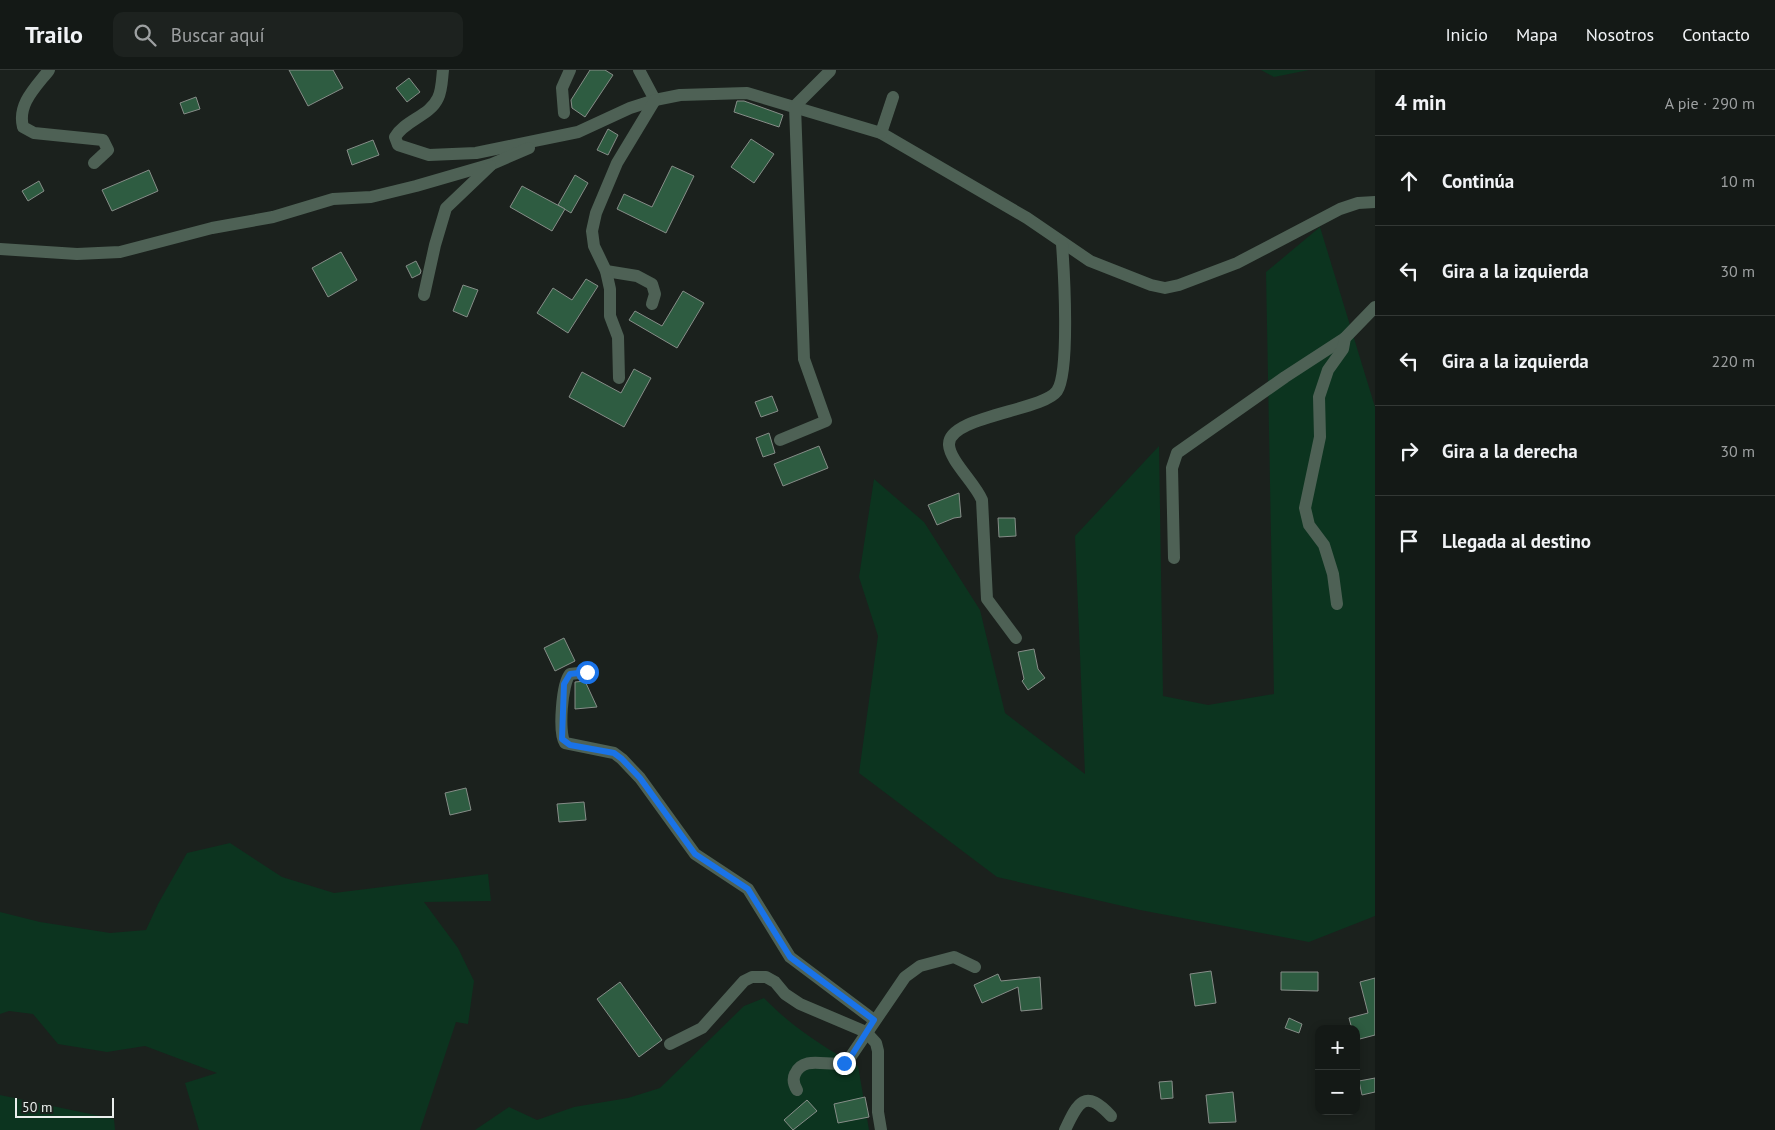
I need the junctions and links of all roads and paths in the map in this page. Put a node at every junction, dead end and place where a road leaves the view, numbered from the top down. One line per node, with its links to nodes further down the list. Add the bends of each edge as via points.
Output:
1 (49, 70): 12 (street, via 25,101 20,116 23,127 34,133 103,140 108,150)
2 (443, 70): 11 (street, via 438,97 431,107 400,128 395,137 398,145 429,155 476,153)
3 (570, 70): 9 (street, via 562,88)
4 (639, 70): 7 (street)
5 (830, 71): 8 (street)
6 (893, 97): 10 (street)
7 (655, 100): 8 (street, via 680,95 747,94); 11 (street, via 578,132); 17 (street, via 617,163 596,213 592,231 594,246)
8 (794, 106): 10 (street); 23 (street, via 804,359 826,421)
9 (564, 113)
10 (881, 133): 15 (street, via 1027,218)
11 (552, 138): 13 (street)
12 (94, 163)
13 (492, 164): 16 (street, via 371,197 333,198 273,217 212,228 120,252 77,254); 18 (street, via 446,208 434,245)
14 (1375, 202): 15 (street, via 1340,209 1237,263 1165,288 1090,262)
15 (1062, 244): 26 (street, via 1065,314 1059,387 1049,399 969,424 952,436 949,446 982,500 987,599)
16 (0, 249)
17 (606, 272): 19 (street, via 637,276 652,284 655,294); 22 (street, via 610,316 618,337)
18 (424, 295)
19 (652, 304)
20 (1375, 307): 21 (street)
21 (1345, 338): 24 (street, via 1177,453 1172,468); 25 (street, via 1319,396 1320,437 1305,508 1309,525 1324,545)
22 (619, 378)
23 (780, 440)
24 (1174, 558)
25 (1338, 604)
26 (1016, 638)
27 (587, 672): 29 (street, via 570,674 564,684 562,733 565,743 614,753 622,759 640,778 695,854 748,889 790,957)
28 (975, 967): 29 (street, via 954,957 920,966 905,977)
29 (874, 1020): 30 (street)
30 (866, 1032): 31 (street, via 800,1004 775,982 758,976 744,981 702,1028); 32 (street, via 847,1062 815,1063 798,1069 794,1077); 34 (street, via 876,1043 878,1051 877,1102)
31 (670, 1044)
32 (797, 1090)
33 (1111, 1116): 35 (street, via 1097,1102 1085,1101 1078,1105)
34 (881, 1130)
35 (1065, 1130)

